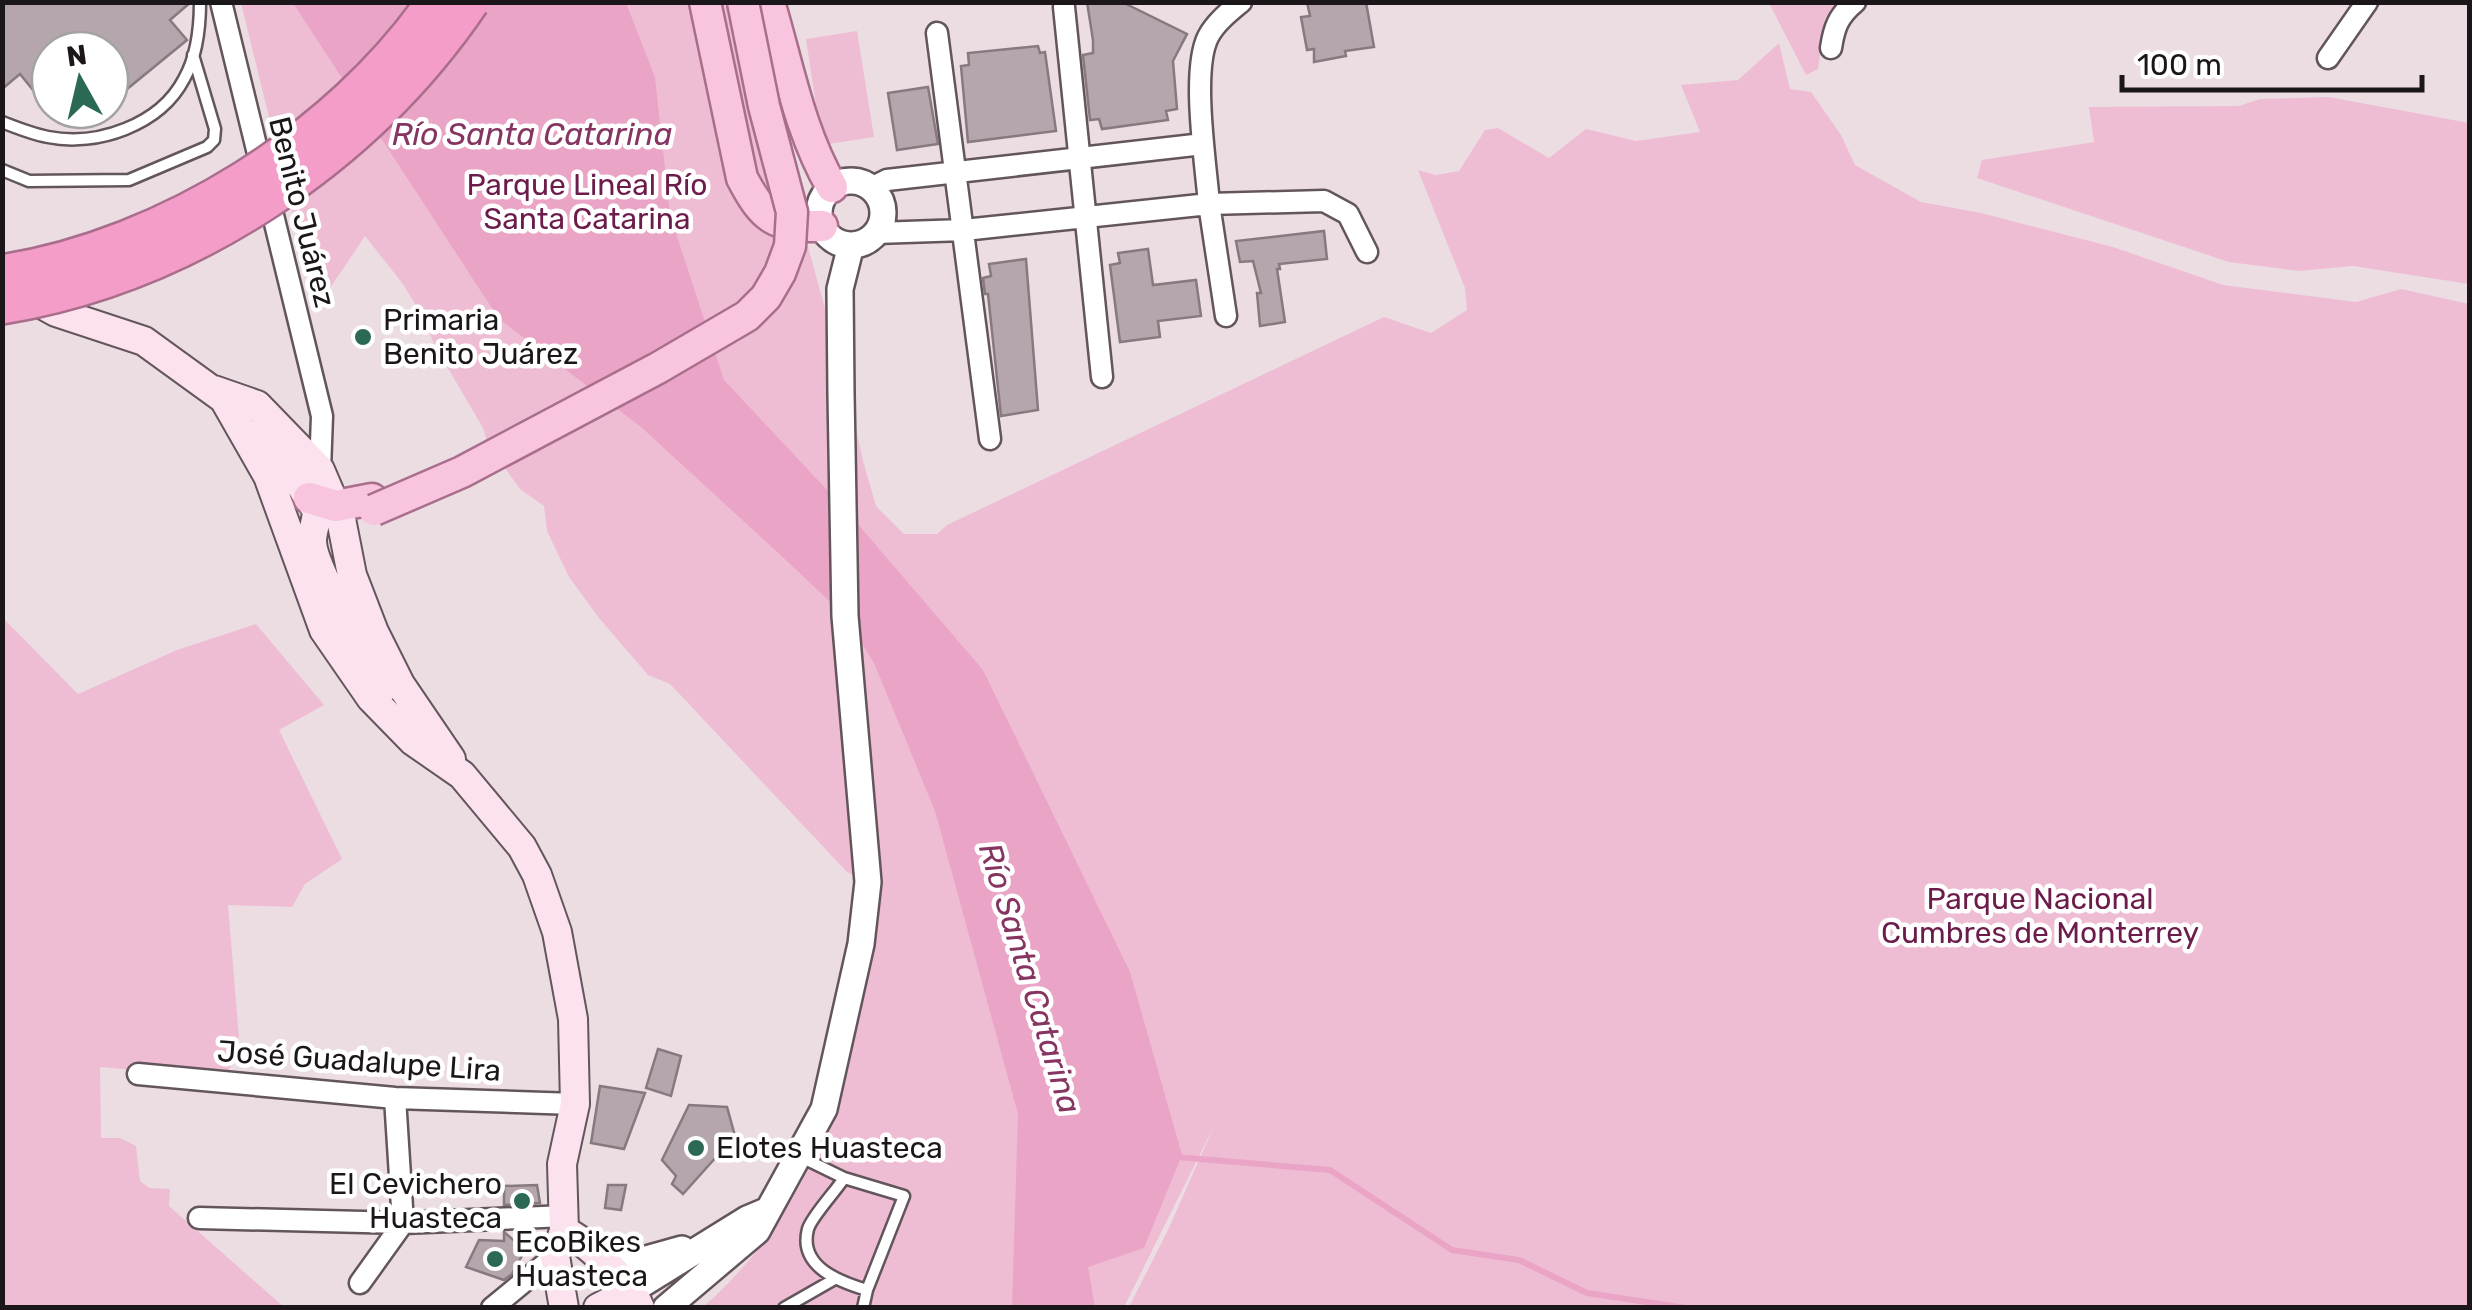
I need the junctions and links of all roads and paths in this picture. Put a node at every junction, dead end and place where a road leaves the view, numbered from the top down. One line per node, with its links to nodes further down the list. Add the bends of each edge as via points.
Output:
1 (200, 2): 15 (lane)
2 (221, 2): 38 (street, Benito Juárez, via 322,416)
3 (434, 2): 31 (highway, bridge, via 365,83 241,180 113,243)
4 (470, 2): 33 (highway, bridge, via 376,114 251,211 171,253)
5 (706, 2): 26 (main road, via 742,178 772,218 786,226)
6 (732, 2): 39 (main road, via 777,214 775,242 754,288 717,322)
7 (743, 2): 39 (main road, bridge, via 792,212 790,246 766,297 747,316 658,368 462,472)
8 (769, 2): 22 (main road, via 800,115)
9 (1241, 2): 18 (street, via 1208,37 1201,59)
10 (1854, 2): 14 (street, via 1842,12)
11 (2367, 2): 16 (street)
12 (1064, 7): 19 (street)
13 (938, 32): 21 (street)
14 (1831, 48)
15 (194, 55): 17 (lane, via 184,81 154,114 120,132 87,140 49,138); 20 (lane, via 215,129 207,147 128,180 29,181)
16 (2328, 58)
17 (2, 122)
18 (1204, 144): 19 (street); 24 (street)
19 (1080, 160): 21 (street); 25 (street)
20 (2, 170)
21 (956, 172): 23 (street); 27 (street)
22 (832, 187): 23 (street, via 852,181); 26 (street, via 820,205)
23 (871, 188): 28 (street, via 882,204)
24 (1210, 204): 25 (street); 30 (street, via 1324,201 1348,214); 34 (street)
25 (1085, 218): 27 (street); 35 (street)
26 (822, 226): 29 (street, via 834,240)
27 (964, 230): 28 (street); 37 (street)
28 (876, 233): 29 (street)
29 (851, 245): 45 (street, via 840,289 845,616 868,882 824,1109)
30 (1367, 252)
31 (2, 273)
32 (2, 281): 36 (main road, via 56,312 144,341)
33 (2, 306)
34 (1226, 316)
35 (1102, 378)
36 (218, 394): 38 (main road, via 258,405); 40 (main road, via 268,476 324,630 371,698)
37 (990, 439)
38 (320, 500): 39 (main road); 40 (main road, via 312,540 317,559); 41 (main road, via 400,684)
39 (373, 504)
40 (413, 742): 41 (main road)
41 (462, 775): 44 (main road, via 522,847 549,905 574,1019)
42 (138, 1074): 43 (street, José Guadalupe Lira)
43 (394, 1098): 44 (street, José Guadalupe Lira); 49 (street)
44 (576, 1104): 50 (main road, via 562,1164)
45 (798, 1156): 46 (lane); 47 (street)
46 (844, 1178): 53 (lane, via 808,1229 810,1251); 55 (lane, via 904,1196)
47 (766, 1211): 51 (street); 57 (street, via 757,1231)
48 (199, 1218): 49 (street)
49 (403, 1223): 50 (street); 54 (street)
50 (562, 1234): 52 (main road, via 576,1236); 58 (street); 59 (main road)
51 (724, 1234): 52 (street, via 640,1261); 56 (street)
52 (599, 1259): 56 (main road)
53 (833, 1280): 55 (lane); 61 (lane)
54 (360, 1283)
55 (867, 1290): 62 (lane)
56 (641, 1292): 57 (street); 60 (main road)
57 (667, 1307)
58 (492, 1308)
59 (564, 1308)
60 (598, 1308)
61 (784, 1308)
62 (863, 1308)

